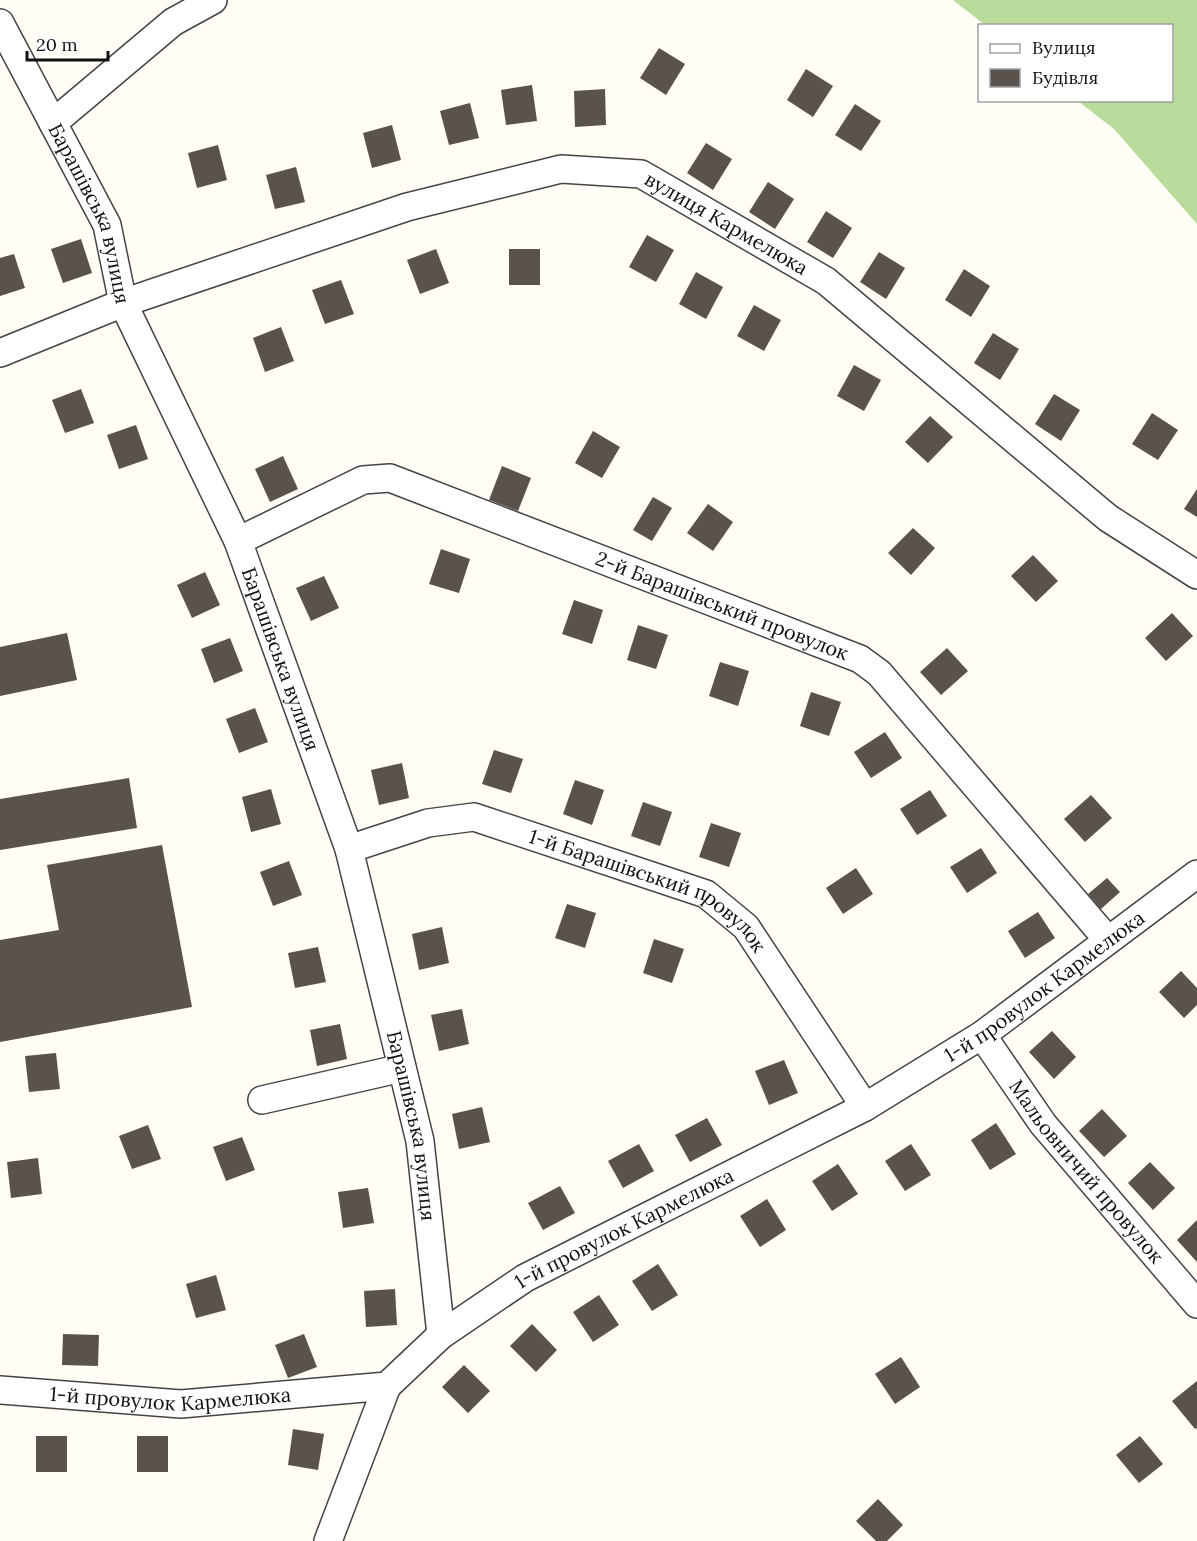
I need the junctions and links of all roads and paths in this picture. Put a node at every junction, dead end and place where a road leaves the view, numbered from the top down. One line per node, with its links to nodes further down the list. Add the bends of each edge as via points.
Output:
1 (213, 0): 3 (street, via 172,22)
2 (0, 23): 3 (street, Барашівська вулиця)
3 (53, 123): 4 (street, Барашівська вулиця, via 107,225)
4 (123, 303): 5 (street, вулиця Кармелюка); 6 (street, Барашівська вулиця); 7 (street, вулиця Кармелюка, via 407,207 451,196 561,169 641,174 826,281 1108,518)
5 (0, 353)
6 (237, 541): 8 (street, Барашівська вулиця); 10 (street, 2-й Барашівський провулок, via 363,480 390,478 860,659 879,673)
7 (1197, 575)
8 (349, 849): 12 (street, Барашівська вулиця); 14 (street, 1-й Барашівський провулок, via 428,823 474,817 705,894 746,927)
9 (1197, 874): 10 (street, 1-й провулок Кармелюка)
10 (1107, 939): 11 (street, 1-й провулок Кармелюка)
11 (982, 1035): 14 (street, 1-й провулок Кармелюка); 15 (street, Мальовничий провулок, via 1042,1124)
12 (402, 1068): 13 (street); 16 (street, Барашівська вулиця, via 420,1141)
13 (262, 1100)
14 (865, 1107): 16 (street, 1-й провулок Кармелюка, via 525,1278)
15 (1197, 1304)
16 (441, 1335): 17 (street, 1-й провулок Кармелюка)
17 (387, 1386): 18 (street, 1-й провулок Кармелюка, via 182,1404); 19 (street)
18 (0, 1390)
19 (328, 1541)

